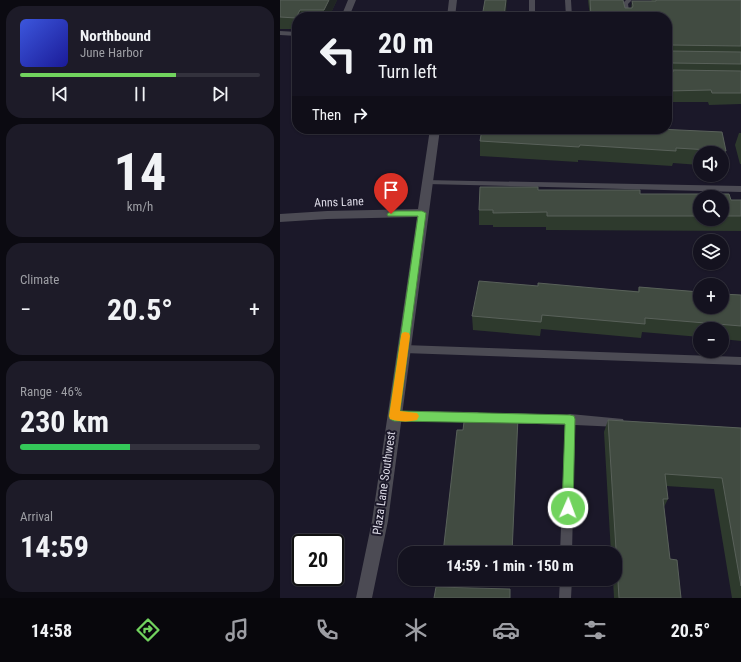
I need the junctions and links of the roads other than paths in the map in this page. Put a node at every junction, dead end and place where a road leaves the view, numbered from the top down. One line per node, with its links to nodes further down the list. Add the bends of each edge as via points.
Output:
1 (352, 0): 6 (street)
2 (453, 0): 7 (street)
3 (532, 0): 8 (lane)
4 (568, 0): 9 (lane)
5 (629, 0): 10 (lane, via 625,4)
6 (347, 12)
7 (452, 12)
8 (532, 12)
9 (569, 12)
10 (626, 12)
11 (280, 34): 12 (street)
12 (292, 34)
13 (433, 134): 14 (street, Plaza Lane Southwest)
14 (427, 182): 15 (lane); 16 (street, Plaza Lane Southwest)
15 (741, 189)
16 (422, 213): 17 (street, Anns Lane); 18 (street, Plaza Lane Southwest)
17 (280, 218)
18 (404, 349): 19 (lane); 20 (street, Plaza Lane Southwest)
19 (741, 361)
20 (394, 416): 21 (lane); 25 (street, Plaza Lane Southwest, via 380,521)
21 (570, 419): 22 (lane); 23 (lane)
22 (632, 423)
23 (566, 546)
24 (566, 586): 26 (lane)
25 (364, 598)
26 (565, 598)

